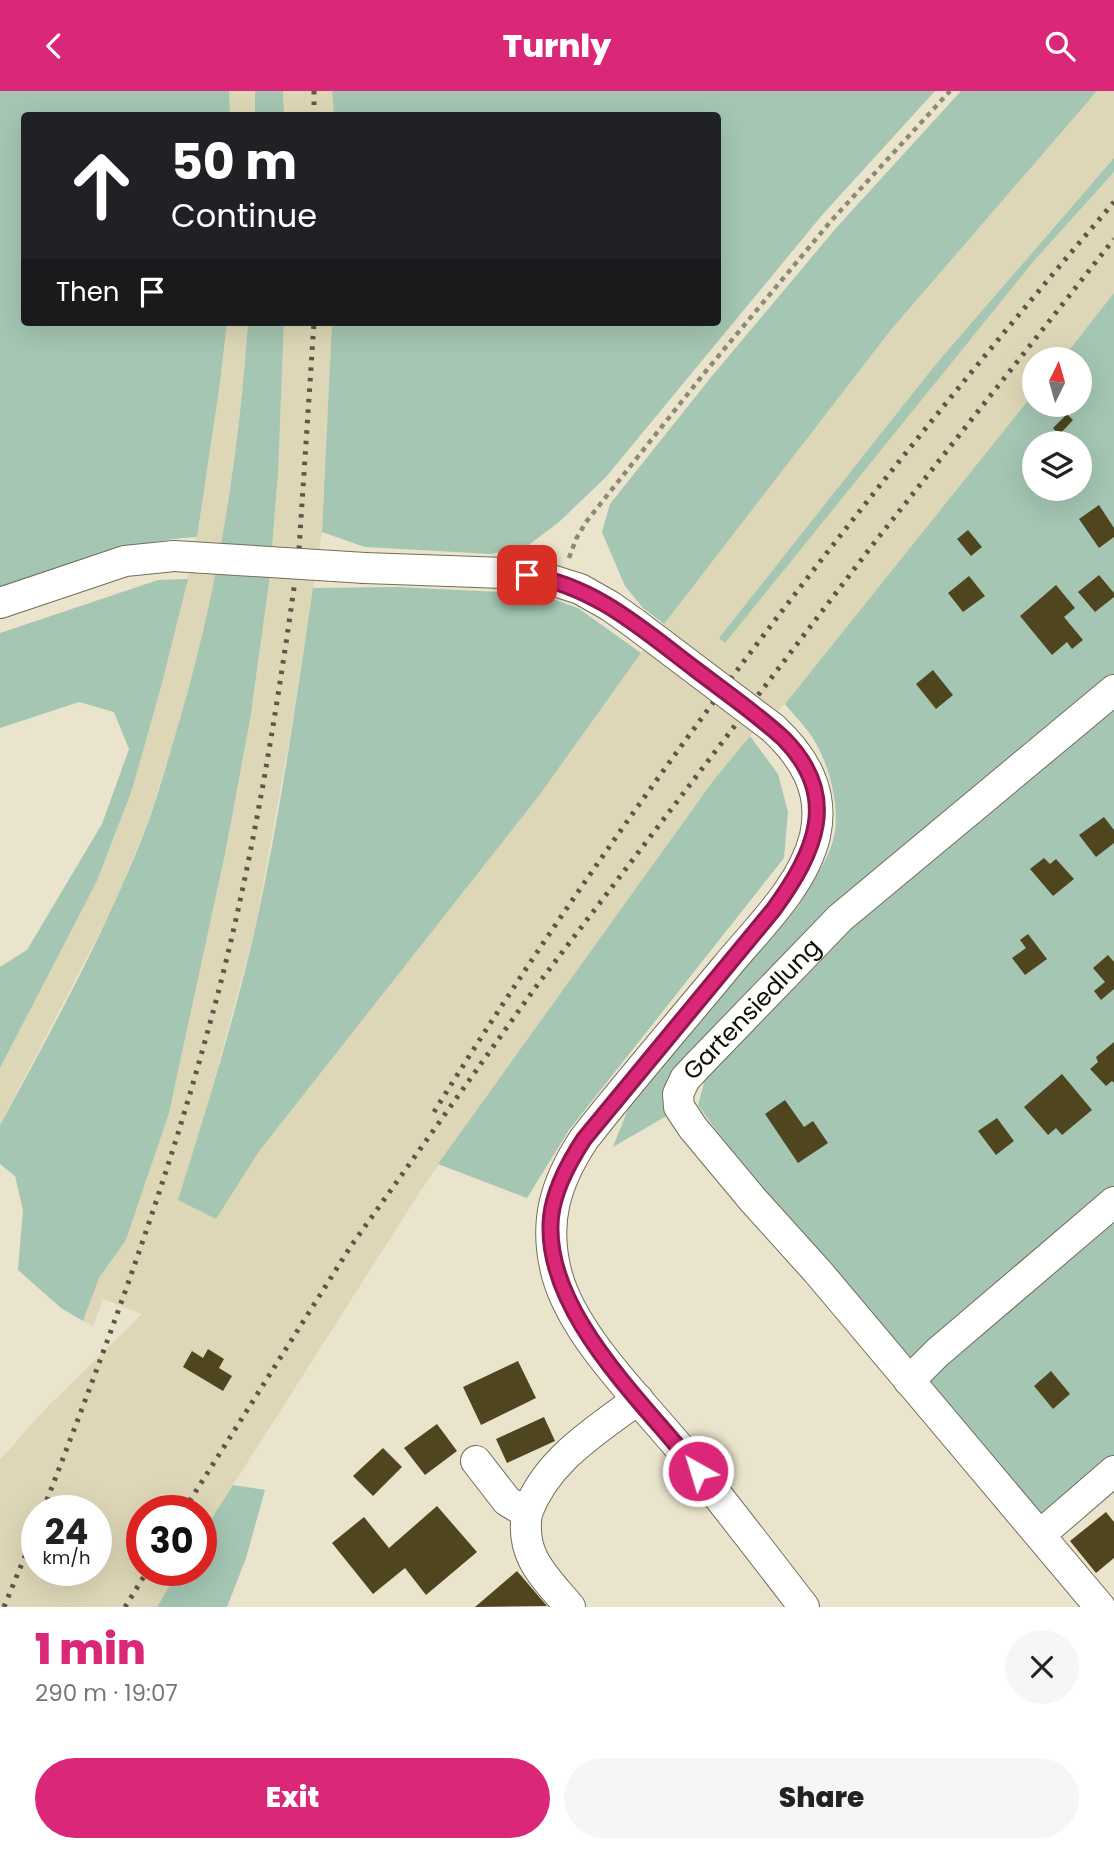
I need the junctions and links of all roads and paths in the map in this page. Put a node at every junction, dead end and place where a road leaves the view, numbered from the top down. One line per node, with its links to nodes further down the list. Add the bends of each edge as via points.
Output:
1 (950, 91): 2 (path, via 831,221 614,484 576,539)
2 (561, 582): 3 (street, bridge, via 504,573 174,557 124,561); 7 (street, bridge, via 634,623 773,728 807,767 816,804 813,842 802,868 774,909 597,1122 571,1159 555,1198 551,1236 558,1277 578,1320)
3 (0, 603)
4 (1114, 689): 6 (street, Gartensiedlung, via 840,918 713,1048 685,1079 678,1094 679,1107 693,1128)
5 (1114, 1202): 6 (street)
6 (909, 1381): 11 (street, Gartensiedlung)
7 (638, 1399): 10 (street, via 560,1461 541,1482); 13 (street)
8 (476, 1461): 10 (street, via 507,1501)
9 (1114, 1471): 11 (street)
10 (527, 1513): 12 (street, via 524,1528 529,1553)
11 (1041, 1534): 14 (street, Gartensiedlung)
12 (570, 1607)
13 (804, 1607)
14 (1100, 1607)

